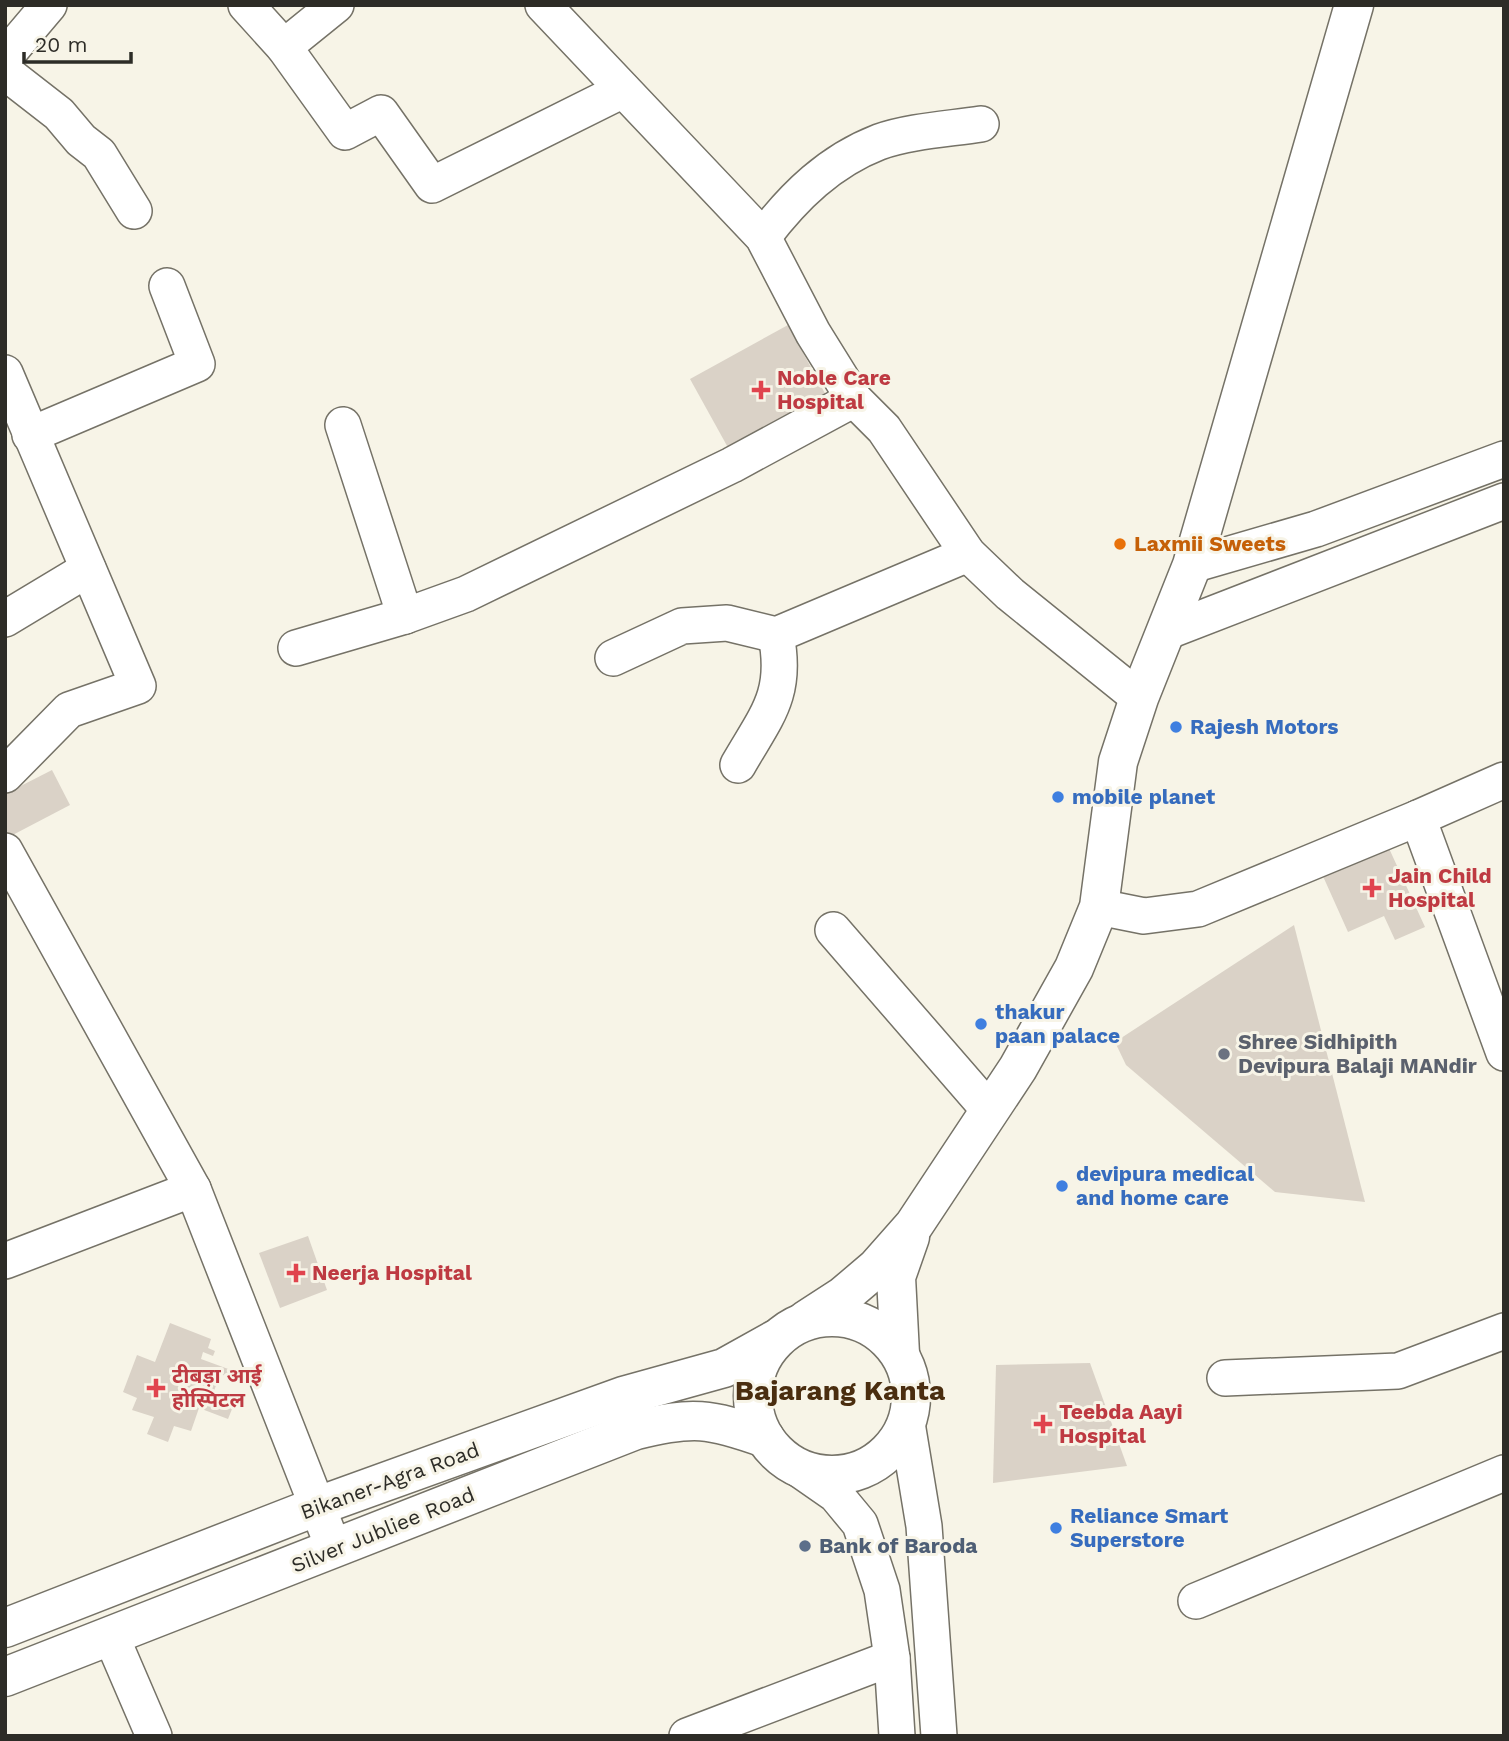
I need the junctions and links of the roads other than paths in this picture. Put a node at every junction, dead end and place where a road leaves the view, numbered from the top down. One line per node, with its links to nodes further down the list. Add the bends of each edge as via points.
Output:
1 (246, 5): 6 (street)
2 (335, 5): 6 (street)
3 (543, 5): 9 (street)
4 (1354, 5): 21 (main road)
5 (31, 12): 7 (street)
6 (284, 47): 9 (street, via 345,132 381,113 432,185)
7 (5, 57)
8 (5, 72): 11 (street, via 60,114 99,154)
9 (623, 90): 12 (street)
10 (981, 124): 12 (street, via 881,141 830,166 786,206)
11 (134, 211)
12 (763, 237): 15 (street, via 813,333)
13 (167, 286): 17 (street, via 197,364)
14 (5, 373): 17 (street)
15 (855, 399): 20 (street, via 884,429); 23 (street, via 732,465 490,582)
16 (343, 425): 23 (street)
17 (30, 435): 22 (street)
18 (1504, 459): 21 (street, via 1316,529)
19 (1504, 501): 25 (street)
20 (968, 554): 26 (street); 29 (street, via 1010,594)
21 (1192, 565): 25 (main road)
22 (88, 569): 24 (street); 31 (street, via 138,686 69,709)
23 (405, 616): 27 (street)
24 (5, 619)
25 (1166, 632): 29 (main road)
26 (776, 635): 28 (street, via 727,623 682,626); 30 (street, via 781,662 777,698)
27 (296, 648)
28 (613, 658)
29 (1139, 698): 35 (main road, via 1118,762)
30 (738, 765)
31 (5, 775)
32 (1504, 780): 33 (street)
33 (1418, 818): 35 (street, via 1198,909 1144,916); 37 (street)
34 (5, 851): 39 (street)
35 (1099, 907): 38 (main road, via 1074,968)
36 (833, 930): 38 (street)
37 (1504, 1053)
38 (990, 1111): 40 (main road)
39 (193, 1189): 41 (street); 49 (street)
40 (914, 1225): 42 (main road, Bikaner-Agra Road, via 876,1268); 44 (main road, via 896,1277)
41 (5, 1261)
42 (791, 1330): 44 (main road, via 842,1317 875,1328); 47 (main road, via 757,1369 753,1404); 49 (main road, Bikaner-Agra Road, via 724,1368 623,1396)
43 (1504, 1331): 45 (street, via 1398,1371)
44 (900, 1354): 46 (main road, via 912,1388)
45 (1225, 1378)
46 (907, 1423): 47 (main road, via 888,1453 858,1472 823,1475); 59 (street, via 924,1527)
47 (777, 1451): 50 (main road, Silver Jubliee Road, via 722,1423 680,1419 636,1430); 54 (street, via 836,1494 860,1524 882,1590)
48 (1504, 1473): 51 (street)
49 (318, 1506): 50 (street); 52 (main road, Bikaner-Agra Road)
50 (334, 1549): 53 (main road, Silver Jubliee Road)
51 (1196, 1601)
52 (5, 1628)
53 (111, 1636): 55 (main road, Silver Jubliee Road); 56 (street)
54 (891, 1658): 57 (street); 58 (street)
55 (5, 1677)
56 (154, 1736)
57 (687, 1736)
58 (897, 1736)
59 (939, 1736)

